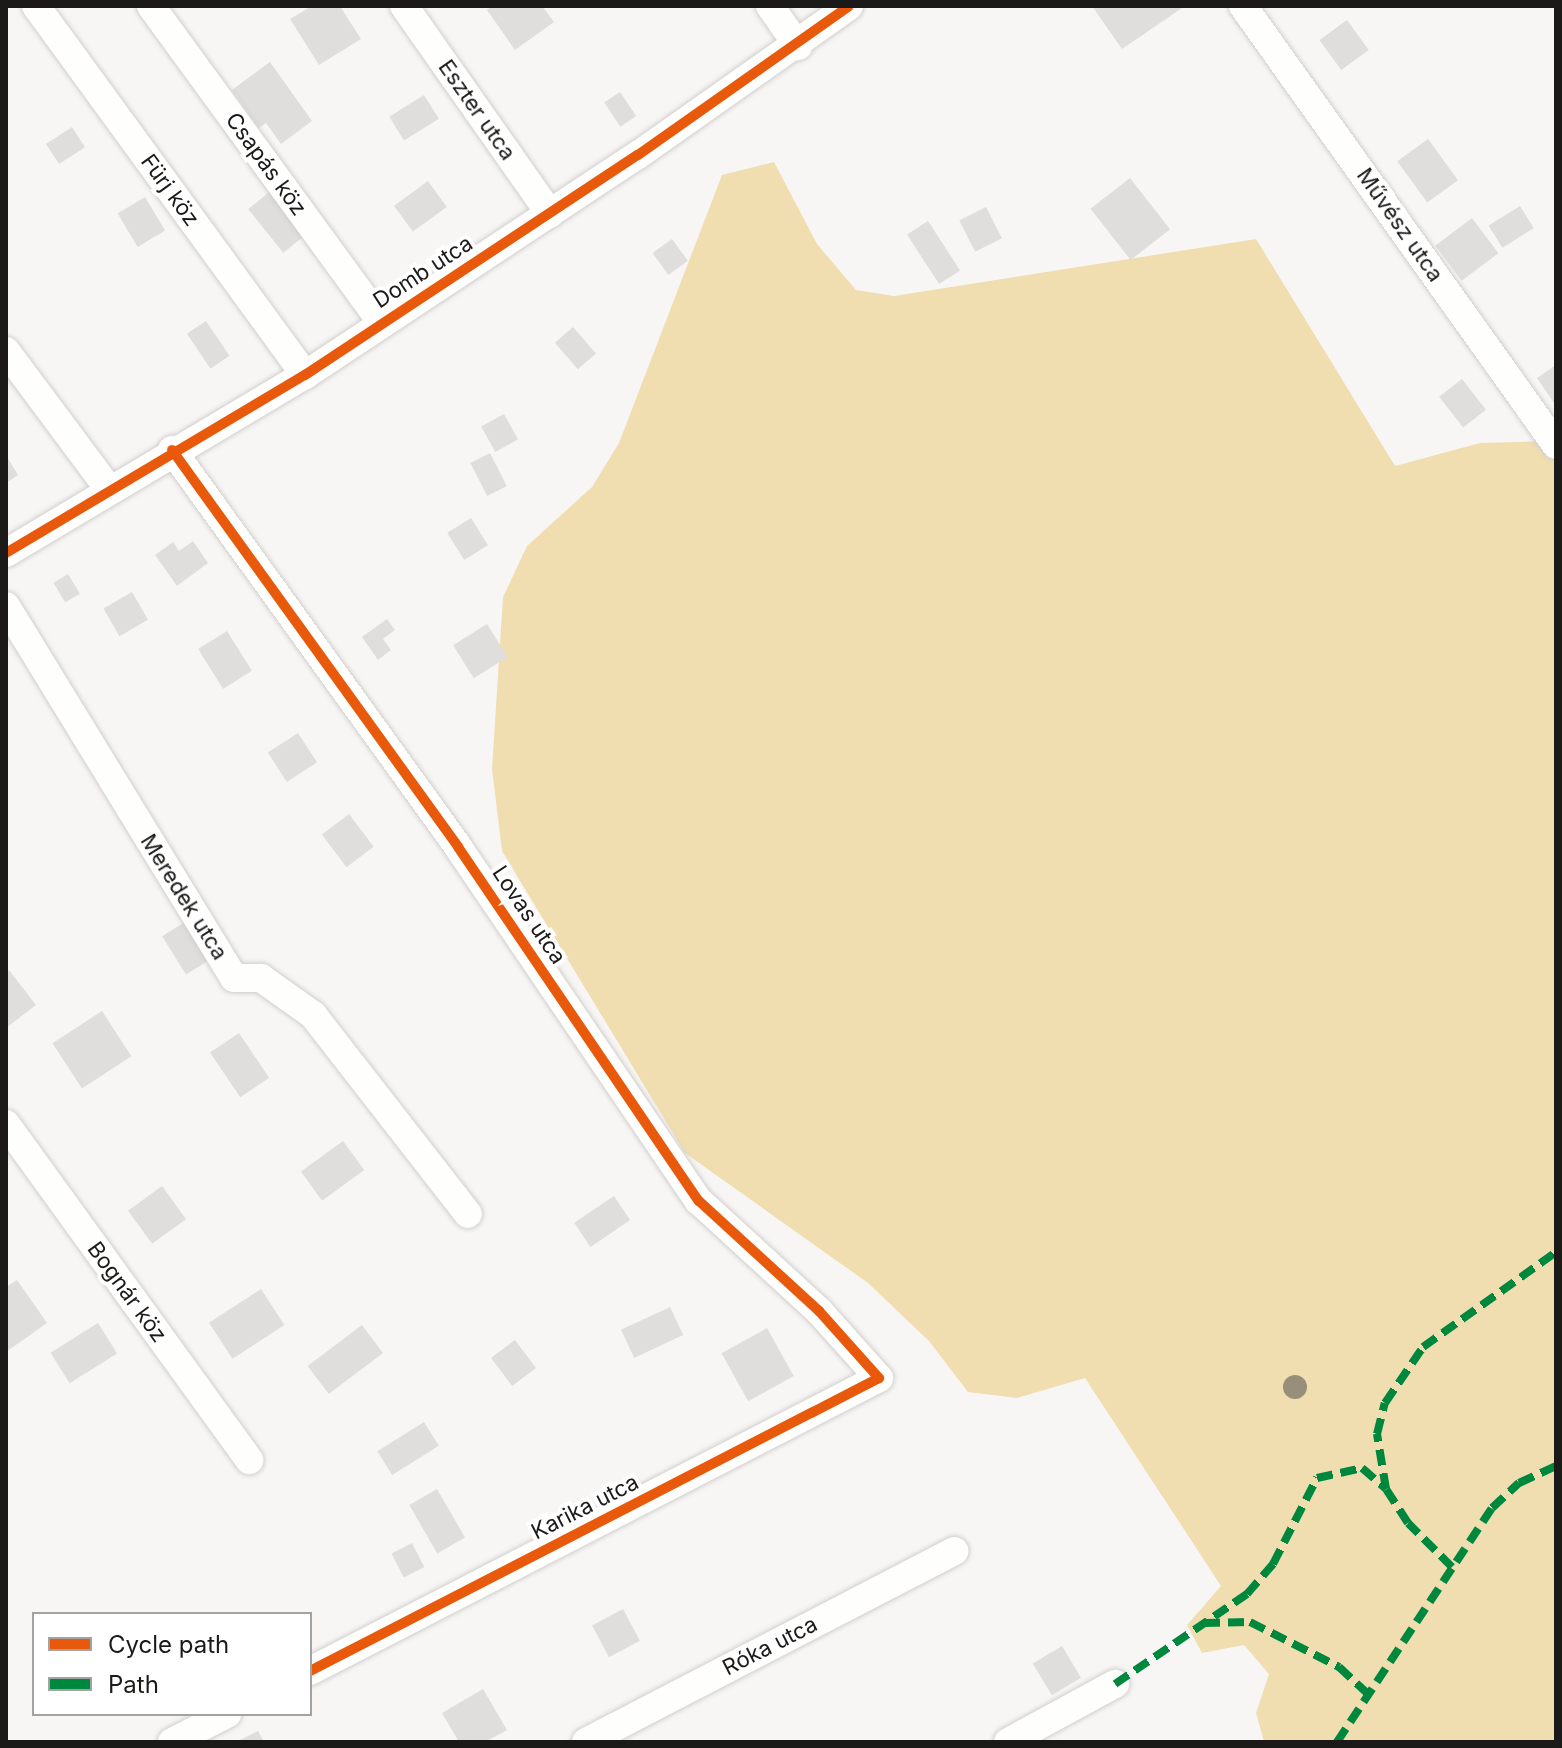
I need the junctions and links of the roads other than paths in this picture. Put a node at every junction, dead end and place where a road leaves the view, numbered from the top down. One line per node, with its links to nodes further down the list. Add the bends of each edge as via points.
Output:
1 (36, 6): 11 (street, Fürj köz)
2 (151, 6): 9 (street, Csapás köz)
3 (404, 6): 8 (street, Eszter utca)
4 (770, 6): 7 (street)
5 (849, 6): 7 (street, Domb utca)
6 (1243, 6): 12 (street, Művész utca)
7 (798, 46): 8 (street, Domb utca)
8 (550, 214): 9 (street, Domb utca)
9 (382, 323): 11 (street, Domb utca)
10 (6, 351): 14 (street)
11 (305, 375): 13 (street, Domb utca)
12 (1556, 445)
13 (172, 450): 14 (street, Domb utca); 19 (street, Lovas utca, via 458,847 699,1201 819,1311)
14 (109, 489): 15 (street, Domb utca)
15 (6, 553)
16 (6, 606): 18 (street, Meredek utca, via 234,978 261,978 313,1015)
17 (6, 1124): 20 (street, Bognár köz)
18 (468, 1214)
19 (879, 1378): 22 (street, Karika utca)
20 (249, 1460)
21 (954, 1551): 26 (street, Róka utca)
22 (312, 1670)
23 (1115, 1684): 27 (street)
24 (223, 1716): 25 (street)
25 (172, 1742)
26 (586, 1742)
27 (1008, 1742)

